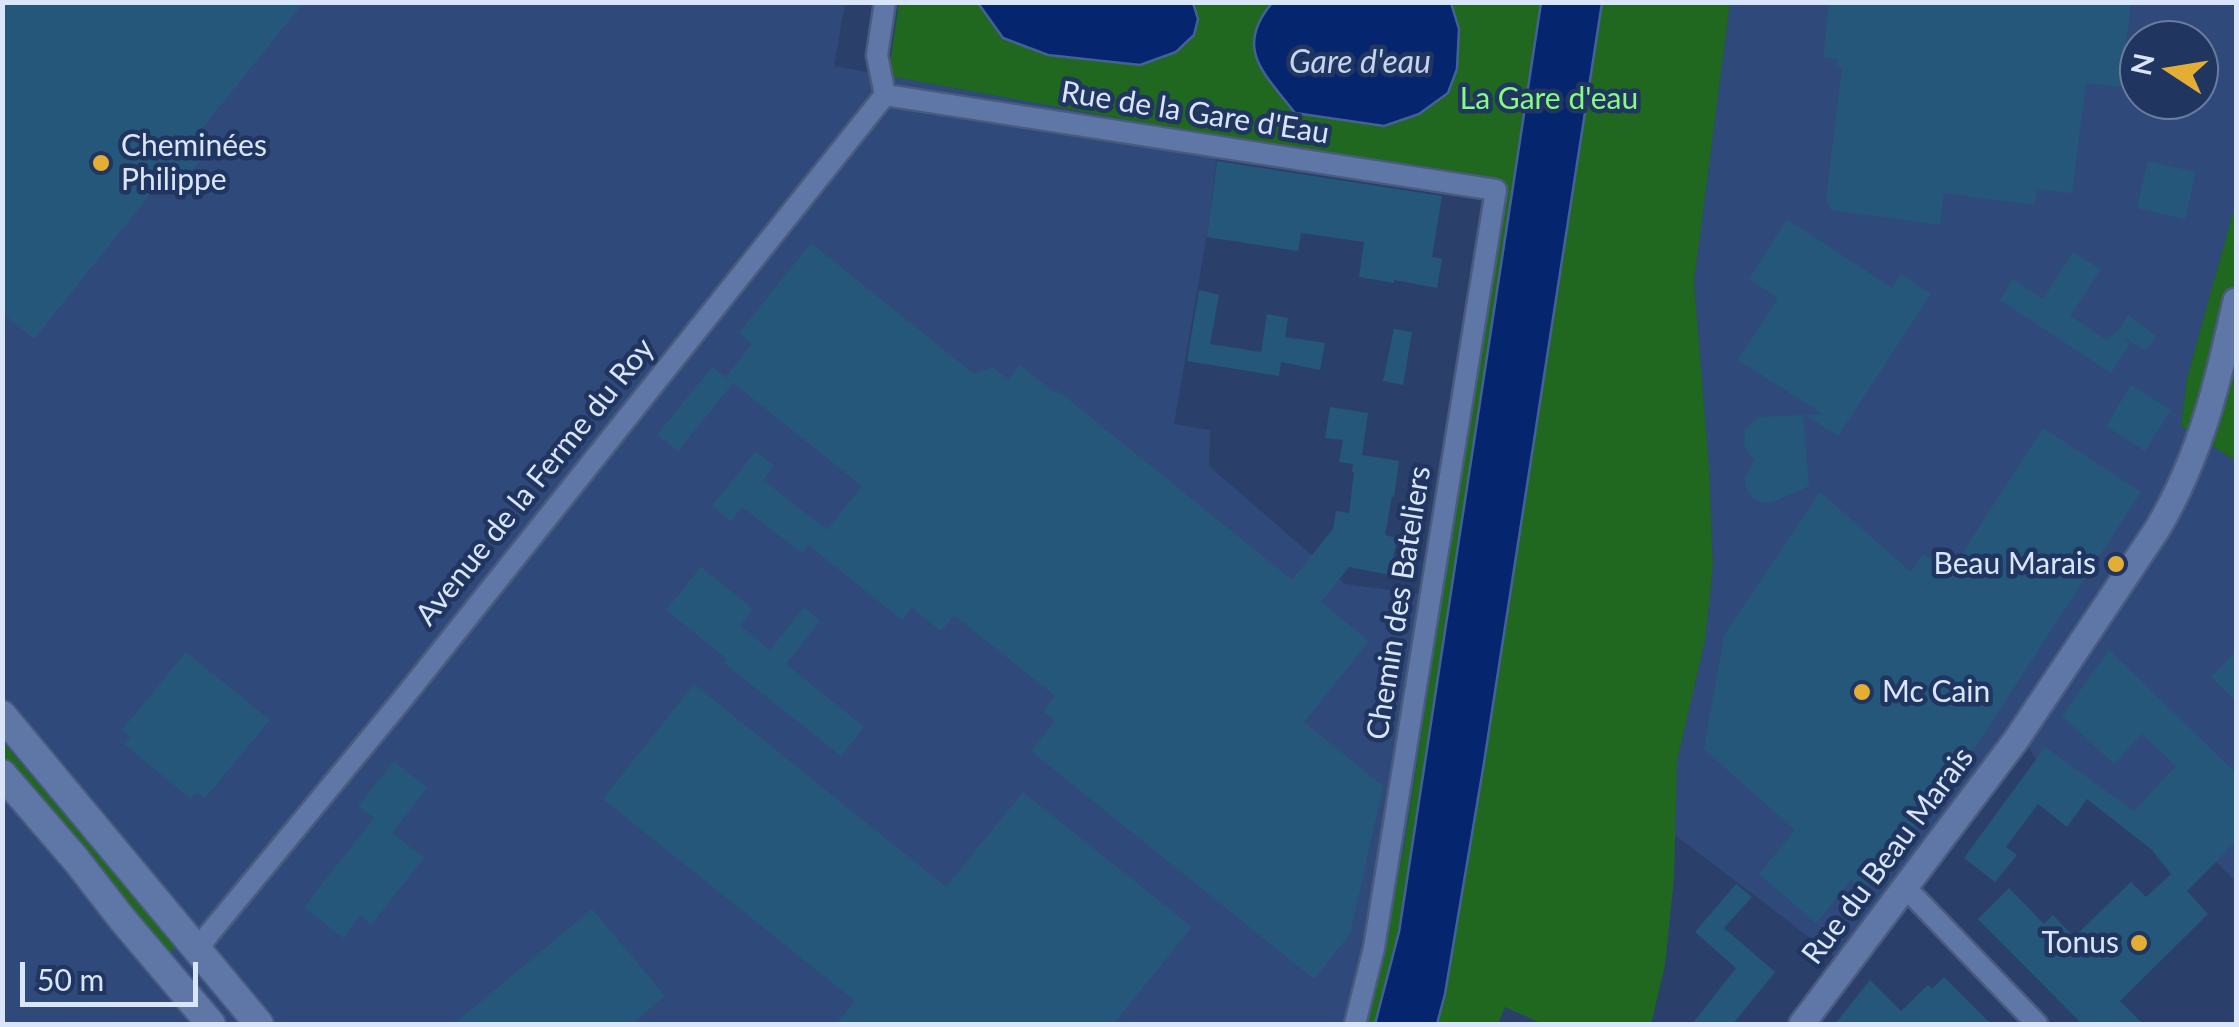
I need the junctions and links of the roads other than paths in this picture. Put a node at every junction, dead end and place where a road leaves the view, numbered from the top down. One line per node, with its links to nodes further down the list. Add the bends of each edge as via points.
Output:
1 (885, 2): 2 (street, via 877,55)
2 (885, 95): 3 (street, Rue de la Gare d'Eau); 8 (street, Avenue de la Ferme du Roy)
3 (1496, 190): 12 (street, Chemin des Bateliers, via 1374,948)
4 (2236, 301): 7 (street, Rue du Beau Marais, via 2217,390 2178,494 2016,740)
5 (2, 715): 8 (main road)
6 (2, 774): 9 (main road)
7 (1904, 886): 13 (street, Rue du Beau Marais); 14 (street)
8 (198, 950): 9 (main road, Avenue de la Ferme du Roy); 11 (main road)
9 (176, 982): 10 (main road)
10 (210, 1024)
11 (259, 1024)
12 (1355, 1024)
13 (1802, 1024)
14 (2037, 1024)

